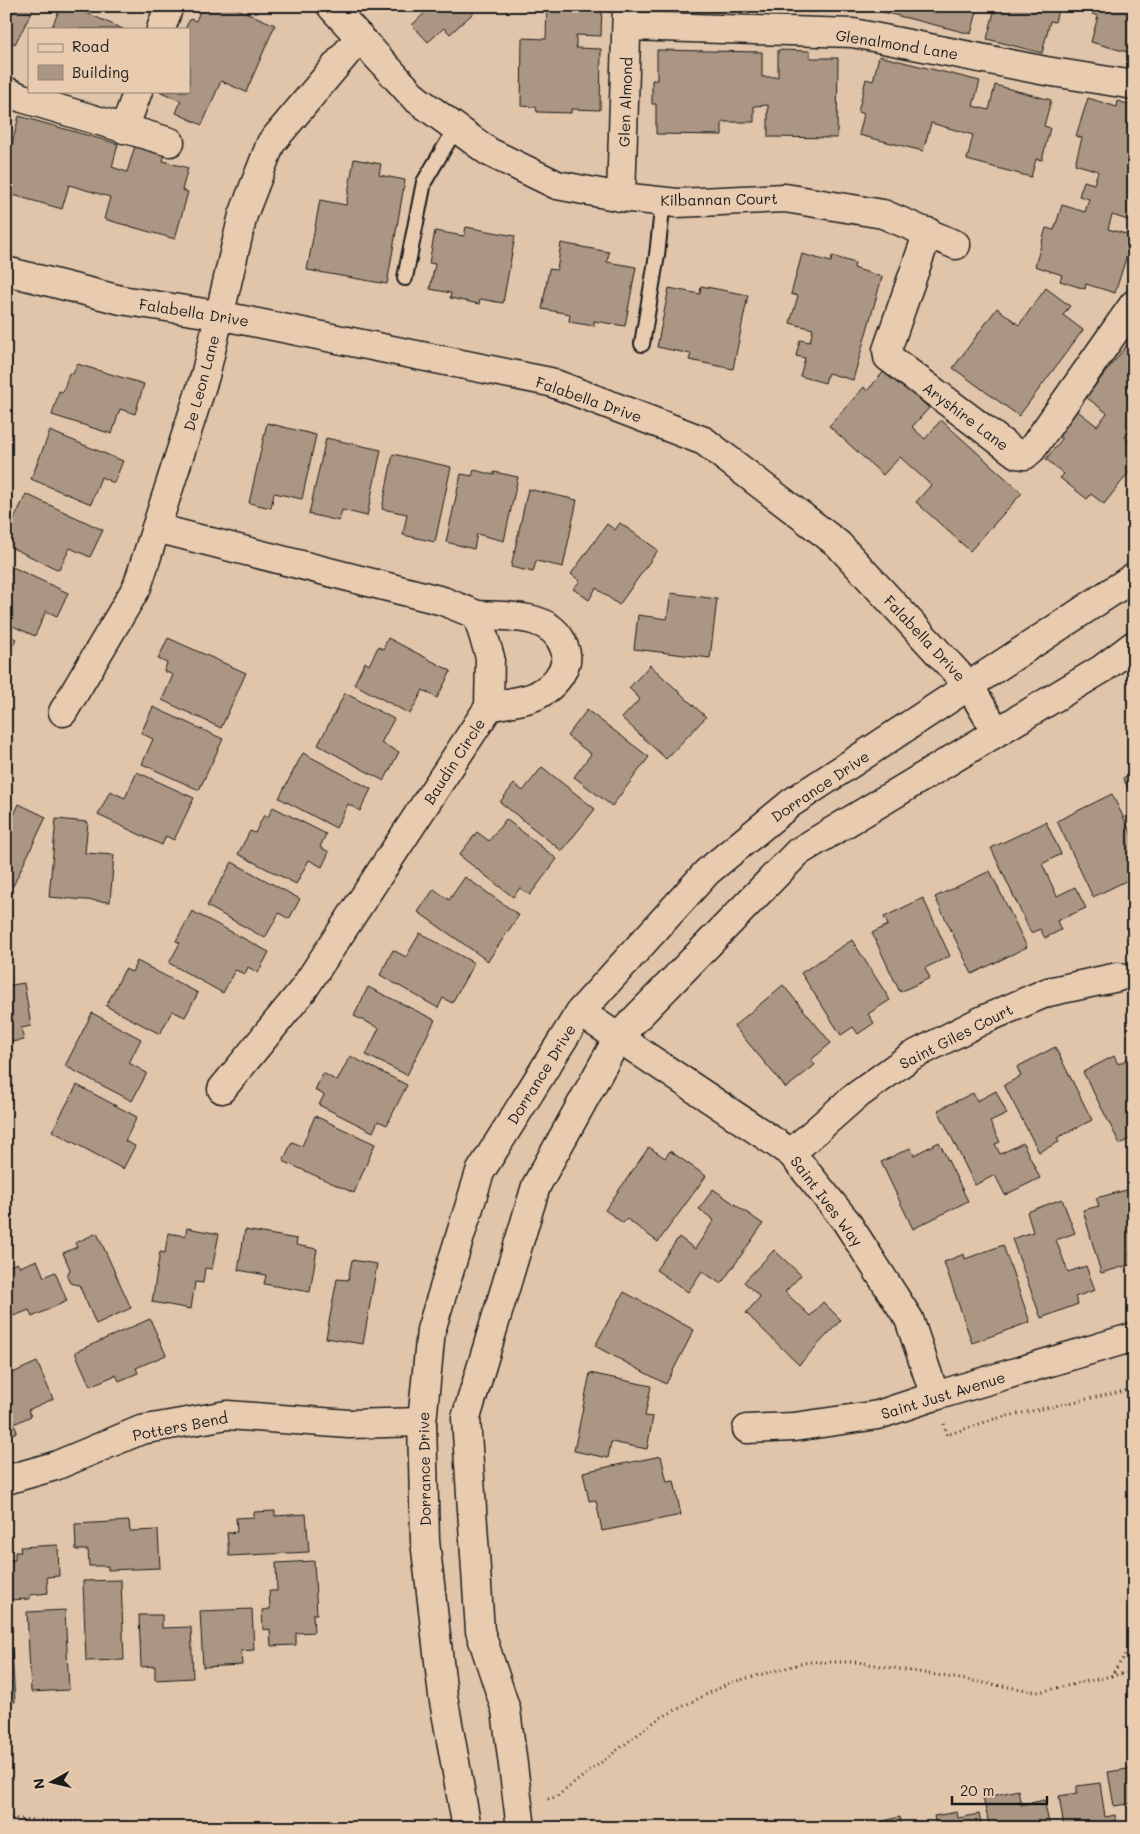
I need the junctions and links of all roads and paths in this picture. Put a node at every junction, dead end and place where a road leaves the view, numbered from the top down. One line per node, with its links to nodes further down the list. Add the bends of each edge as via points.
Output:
1 (169, 6): 4 (street)
2 (331, 6): 5 (street, Kilbannan Court)
3 (627, 16): 6 (street, Glenalmond Lane, via 853,33 1046,71); 12 (street, Glen Almond)
4 (161, 28)
5 (360, 36): 9 (street, Kilbannan Court, via 415,98); 19 (street, De Leon Lane, via 271,143 243,215)
6 (1134, 84)
7 (6, 91): 10 (street)
8 (138, 92): 10 (street)
9 (456, 128): 12 (street, Kilbannan Court, via 489,152 557,185); 17 (lane, via 424,182)
10 (124, 129): 11 (street)
11 (170, 142)
12 (622, 197): 13 (street, Kilbannan Court)
13 (663, 201): 14 (street, Kilbannan Court, via 785,198 883,214); 20 (lane)
14 (928, 232): 15 (street, Kilbannan Court); 18 (street, Aryshire Lane, via 887,350 888,357 1017,454 1025,455 1032,449)
15 (956, 245)
16 (6, 271): 19 (street, Falabella Drive, via 121,300)
17 (405, 278)
18 (1134, 304)
19 (218, 315): 21 (street, De Leon Lane, via 206,376); 25 (street, Falabella Drive, via 550,382 704,441 838,544)
20 (642, 344)
21 (156, 528): 23 (street, via 443,601); 27 (street, De Leon Lane, via 137,587)
22 (1134, 577): 25 (street, Dorrance Drive)
23 (477, 615): 26 (street, Baudin Circle, via 490,657); 26 (street, via 525,618 551,628 560,635 567,656 556,682 540,695)
24 (1134, 645): 28 (street, via 1102,669)
25 (970, 687): 28 (street, Falabella Drive); 30 (street, Dorrance Drive, via 791,803 715,866)
26 (489, 707): 32 (street, Baudin Circle, via 303,990)
27 (63, 712)
28 (996, 731): 31 (street, via 798,852)
29 (1118, 977): 33 (street, Saint Giles Court, via 1048,992 910,1057 852,1099)
30 (580, 1012): 31 (street, Saint Ives Way); 38 (street, Dorrance Drive, via 480,1172 431,1330)
31 (619, 1036): 33 (street, Saint Ives Way); 37 (street, via 536,1186)
32 (222, 1089)
33 (791, 1153): 36 (street, Saint Ives Way, via 846,1221 909,1319)
34 (1134, 1337): 36 (street, Saint Just Avenue)
35 (1134, 1389): 36 (path, via 994,1419 947,1436)
36 (935, 1396): 39 (street, Saint Just Avenue, via 878,1415 794,1427)
37 (466, 1418): 38 (street, Potters Bend); 44 (street, via 480,1631 506,1710)
38 (422, 1422): 40 (street, Potters Bend, via 349,1424 227,1415 142,1430 56,1466); 46 (street, Dorrance Drive, via 425,1541 443,1696)
39 (747, 1429)
40 (6, 1480)
41 (1134, 1642): 43 (path)
42 (1134, 1671): 43 (path)
43 (1111, 1676): 44 (path, via 1039,1692 857,1662 808,1662 729,1683 658,1719 556,1797)
44 (519, 1817)
45 (6, 1818): 47 (path, via 89,1824)
46 (466, 1822): 48 (path)
47 (102, 1828)
48 (415, 1828)

